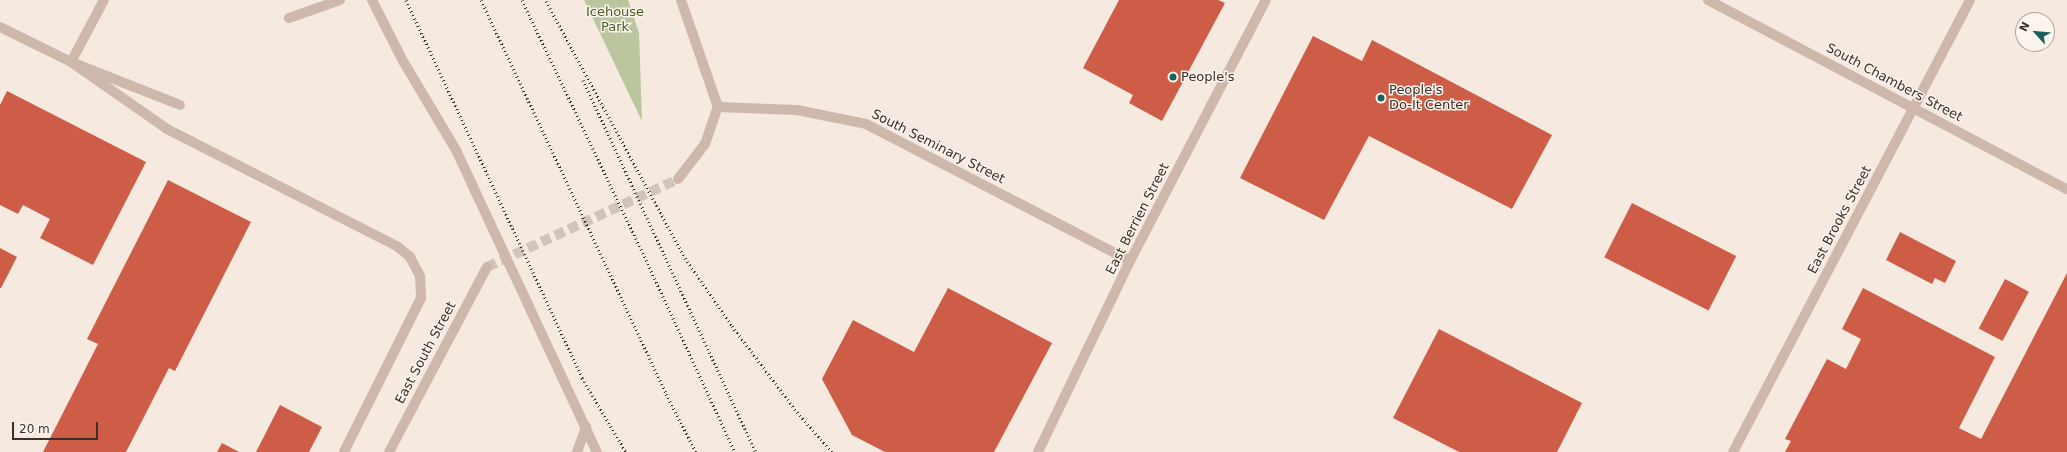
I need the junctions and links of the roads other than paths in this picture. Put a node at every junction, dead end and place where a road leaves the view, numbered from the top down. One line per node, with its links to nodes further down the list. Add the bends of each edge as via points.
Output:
1 (104, 0): 10 (street)
2 (340, 0): 8 (street)
3 (372, 0): 18 (street, via 403,61 456,150)
4 (681, 0): 12 (street)
5 (1266, 0): 16 (street, East Berrien Street)
6 (1708, 0): 13 (street, South Chambers Street)
7 (1970, 0): 13 (street, East Brooks Street)
8 (289, 18)
9 (0, 27): 10 (street)
10 (71, 62): 11 (street); 19 (street, via 167,129 397,246 410,257 420,276 421,298)
11 (180, 105)
12 (718, 107): 14 (street, via 705,144); 16 (street, South Seminary Street, via 797,110 866,124)
13 (1913, 108): 15 (street, South Chambers Street); 24 (street, East Brooks Street)
14 (678, 179)
15 (2067, 189)
16 (1130, 261): 23 (street, East Berrien Street)
17 (487, 267): 20 (street, East South Street)
18 (586, 427): 21 (street); 22 (street)
19 (344, 452)
20 (389, 452)
21 (577, 452)
22 (597, 452)
23 (1038, 452)
24 (1733, 452)

